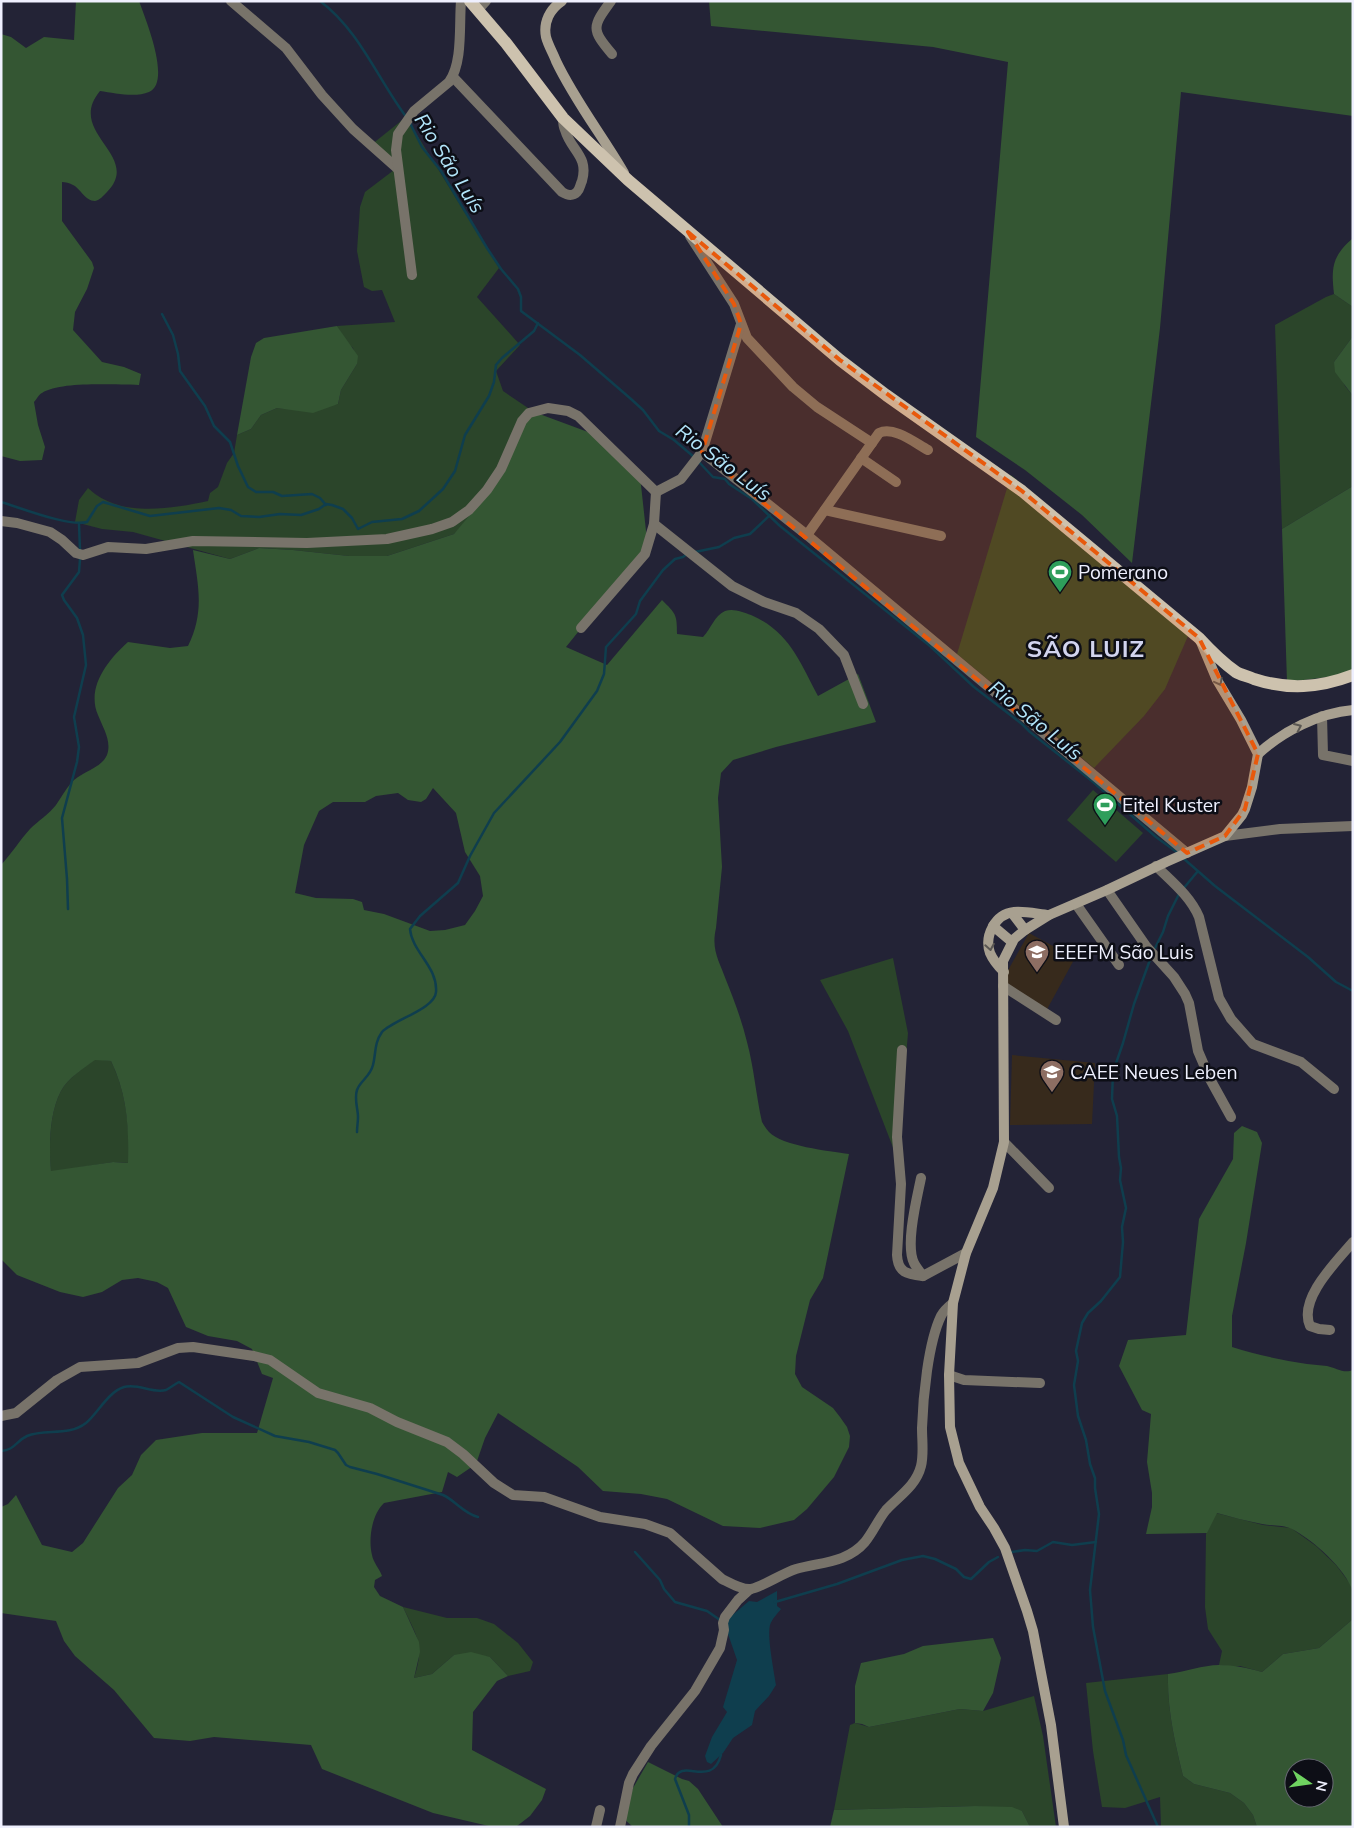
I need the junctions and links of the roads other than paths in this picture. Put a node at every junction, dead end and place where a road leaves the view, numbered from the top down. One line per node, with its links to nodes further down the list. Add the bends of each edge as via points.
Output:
1 (231, 1): 9 (street, via 286,48 353,129)
2 (461, 1): 7 (street, via 456,69)
3 (562, 1): 10 (street, via 554,6 547,18 546,36 550,49)
4 (612, 1): 6 (street, via 596,27 598,37)
5 (478, 4): 8 (main road)
6 (612, 54)
7 (452, 76): 8 (street, via 568,195 579,190 584,164 565,131); 9 (street, via 414,111 398,134)
8 (563, 118): 10 (main road)
9 (398, 169): 12 (street)
10 (628, 180): 11 (main road)
11 (688, 232): 13 (street, via 734,304); 26 (main road, via 840,360 1022,491)
12 (412, 275)
13 (741, 324): 14 (street, via 747,338 793,387); 16 (street)
14 (872, 443): 15 (street, via 878,433 888,431); 17 (street)
15 (928, 450)
16 (699, 456): 19 (street, via 681,479); 23 (street)
17 (861, 458): 18 (street); 20 (street)
18 (896, 482)
19 (656, 492): 21 (street, via 578,416 548,408 529,413 522,421 501,469 469,510 452,522 387,539 307,543 192,541 146,549 108,547 83,555 50,532); 22 (street)
20 (825, 510): 23 (street); 24 (street)
21 (1, 521)
22 (654, 524): 25 (street, via 645,554); 28 (street, via 732,586 796,613 819,629 844,655)
23 (807, 535): 35 (street)
24 (942, 536)
25 (581, 628)
26 (1198, 638): 27 (main road, via 1238,673 1263,682 1309,687); 31 (street, one-way to 31)
27 (1353, 675)
28 (863, 704)
29 (1353, 710): 30 (street)
30 (1322, 716): 31 (street, one-way to 30, via 1271,742); 32 (street, via 1323,755)
31 (1258, 754): 34 (street, via 1245,809)
32 (1353, 762)
33 (1352, 825): 34 (street)
34 (1225, 836): 35 (street)
35 (1186, 853): 36 (street)
36 (1156, 866): 37 (street); 49 (street, via 1194,906 1219,998 1231,1019 1253,1044 1301,1062)
37 (1107, 890): 38 (street); 50 (street, via 1185,994 1198,1051)
38 (1076, 904): 40 (street); 44 (street)
39 (1012, 912): 40 (street); 41 (street); 42 (street)
40 (1049, 915): 42 (street)
41 (993, 926): 43 (street); 45 (street, one-way to 45, via 990,954)
42 (1024, 930): 43 (street)
43 (1012, 942): 45 (street, via 1003,961)
44 (1118, 965)
45 (1004, 973): 46 (street)
46 (1002, 986): 47 (street); 51 (street)
47 (1056, 1020)
48 (902, 1050): 56 (street, via 897,1137 901,1184 896,1255 901,1269)
49 (1334, 1089)
50 (1231, 1117)
51 (1004, 1142): 53 (street); 55 (street, via 993,1188)
52 (921, 1178): 56 (street, via 911,1247 914,1264)
53 (1049, 1188)
54 (1353, 1242): 58 (street, via 1325,1275 1307,1311 1310,1326)
55 (966, 1253): 56 (street); 57 (street)
56 (923, 1276)
57 (953, 1302): 59 (street); 62 (street, via 940,1317 931,1352 923,1409 921,1467 914,1482 856,1550 839,1560 795,1570)
58 (1330, 1330)
59 (949, 1375): 60 (street, via 964,1380); 66 (street, via 950,1428 959,1463 1005,1548 1032,1631 1054,1742)
60 (1040, 1383)
61 (1, 1416): 62 (street, via 16,1413 57,1380 80,1367 138,1363 178,1348 193,1347 254,1356 270,1360 318,1392 370,1408 447,1442 494,1483 513,1495 544,1497 600,1517 645,1524 664,1531 722,1579)
62 (750, 1589): 65 (street, via 725,1616 720,1648 695,1691 633,1774)
63 (600, 1810): 64 (street)
64 (596, 1827)
65 (620, 1827)
66 (1064, 1827)

